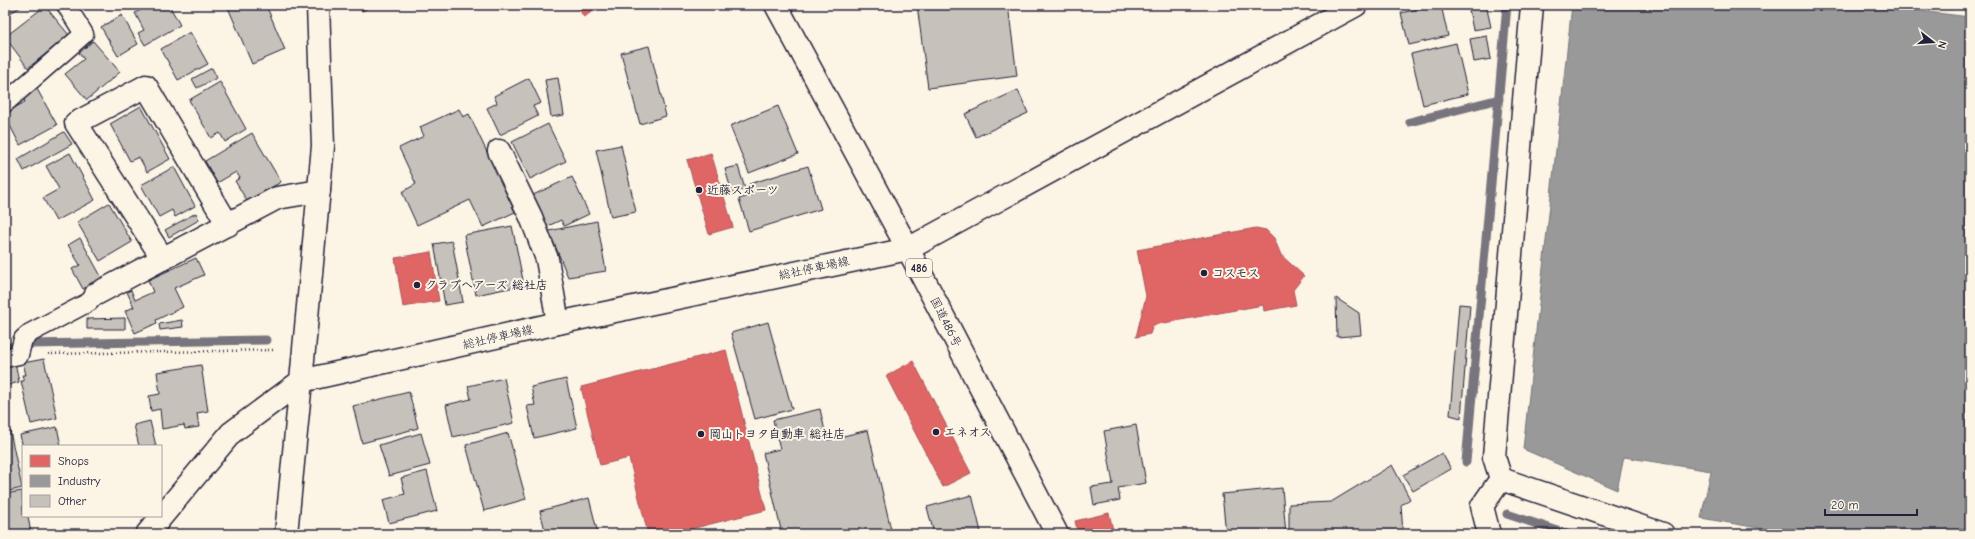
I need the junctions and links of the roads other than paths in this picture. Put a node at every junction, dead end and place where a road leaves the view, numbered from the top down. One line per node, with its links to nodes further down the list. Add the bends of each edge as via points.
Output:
1 (66, 5): 6 (lane, via 84,34)
2 (318, 5): 8 (main road, via 323,146)
3 (776, 5): 10 (main road, 国道486号 / 486)
4 (1356, 5): 10 (main road, 総社停車場線)
5 (1532, 5): 16 (main road, via 1494,457)
6 (5, 103)
7 (499, 151): 13 (main road, via 531,217 547,260)
8 (319, 191): 9 (main road, via 277,198); 15 (main road)
9 (228, 225): 11 (main road); 11 (main road, via 146,86 76,123)
10 (908, 249): 13 (main road, 総社停車場線); 21 (main road, 国道486号 / 486)
11 (163, 259): 12 (main road)
12 (96, 294): 14 (lane, via 90,302 30,333)
13 (558, 323): 15 (main road, 総社停車場線)
14 (17, 351)
15 (301, 381): 17 (main road, 総社停車場線, via 231,433); 20 (main road)
16 (1501, 479): 22 (main road, via 1482,506); 23 (main road)
17 (162, 516)
18 (161, 517): 19 (main road, 総社停車場線)
19 (147, 534)
20 (286, 534)
21 (1057, 534)
22 (1490, 534)
23 (1663, 534)

